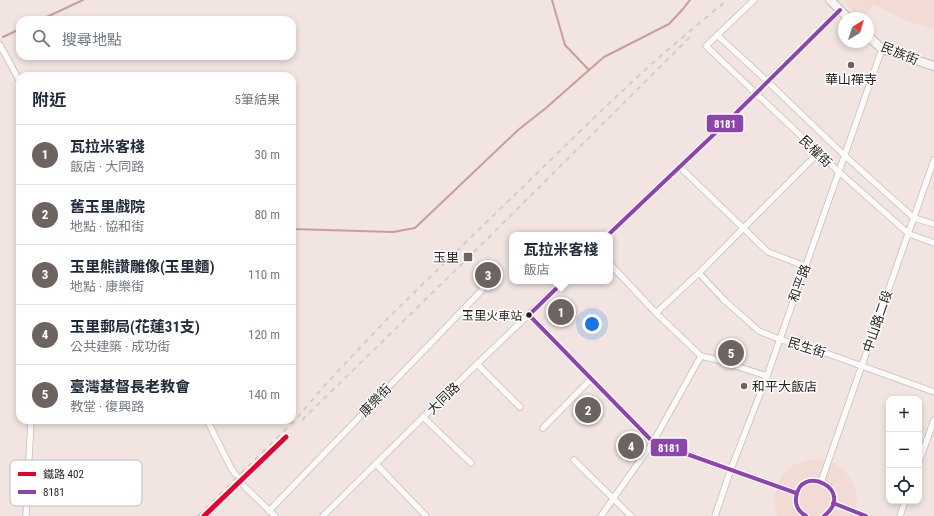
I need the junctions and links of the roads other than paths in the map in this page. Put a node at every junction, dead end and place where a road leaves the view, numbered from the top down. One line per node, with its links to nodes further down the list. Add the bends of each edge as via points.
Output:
1 (754, 0): 4 (street)
2 (830, 0): 3 (street)
3 (840, 10): 10 (street)
4 (717, 35): 10 (street, 民權街); 11 (street, 民權街, via 706,46)
5 (874, 42): 7 (street, 民族街)
6 (0, 45): 9 (street)
7 (882, 49): 8 (street, 民族街); 13 (street, 和平路)
8 (934, 66)
9 (16, 75)
10 (768, 82): 11 (street); 13 (street, 民權街)
11 (757, 93): 12 (street, 民權街); 15 (street)
12 (818, 153): 16 (street, 民權街); 19 (street)
13 (844, 155): 16 (street, 和平路); 17 (street, 民權街)
14 (934, 160): 17 (street, 中山路二段)
15 (680, 167): 19 (street); 20 (street)
16 (838, 172): 21 (street, 民權街); 23 (street, 和平路)
17 (914, 218): 18 (street, 民權街); 21 (street, 中山路二段)
18 (934, 224)
19 (743, 228): 23 (street, via 768,252); 25 (street)
20 (611, 232)
21 (909, 234): 22 (street, 民權街); 33 (street, 中山路二段)
22 (934, 243)
23 (806, 266): 30 (street, 和平路)
24 (613, 267): 28 (street)
25 (699, 273): 28 (street); 30 (street, 民生街, via 724,300 759,331)
26 (561, 284): 29 (street, 大同路)
27 (482, 290): 56 (street, 康樂街)
28 (656, 313): 31 (street)
29 (529, 315): 32 (street, 大同路); 35 (street)
30 (779, 339): 33 (street, 民生街); 34 (street, 和平路)
31 (701, 356): 34 (street); 43 (street)
32 (477, 364): 37 (street); 38 (street, 大同路)
33 (862, 366): 36 (street, 民生街); 50 (street, 中山路二段)
34 (767, 376): 49 (street, 和平路)
35 (591, 379): 42 (street); 43 (street)
36 (934, 392)
37 (520, 407)
38 (423, 417): 47 (street); 48 (street, 大同路)
39 (934, 420): 44 (street)
40 (32, 424): 45 (street)
41 (208, 424): 56 (street, via 243,485)
42 (543, 428)
43 (653, 442): 49 (street); 52 (street)
44 (922, 454)
45 (29, 460)
46 (574, 460): 52 (street)
47 (471, 463)
48 (376, 464): 59 (street, 大同路); 60 (street)
49 (731, 469): 51 (street); 63 (street, 和平路)
50 (821, 482): 51 (street, via 807,482); 53 (street, via 830,487)
51 (796, 493): 64 (street, via 798,509)
52 (613, 499): 61 (street); 62 (street)
53 (833, 503): 65 (street, via 830,511); 66 (street)
54 (905, 504): 67 (street)
55 (26, 506): 57 (street)
56 (269, 510): 58 (street)
57 (26, 516)
58 (275, 516)
59 (323, 516)
60 (426, 516)
61 (601, 516)
62 (631, 516)
63 (715, 516)
64 (806, 516)
65 (824, 516)
66 (866, 516)
67 (900, 516)

